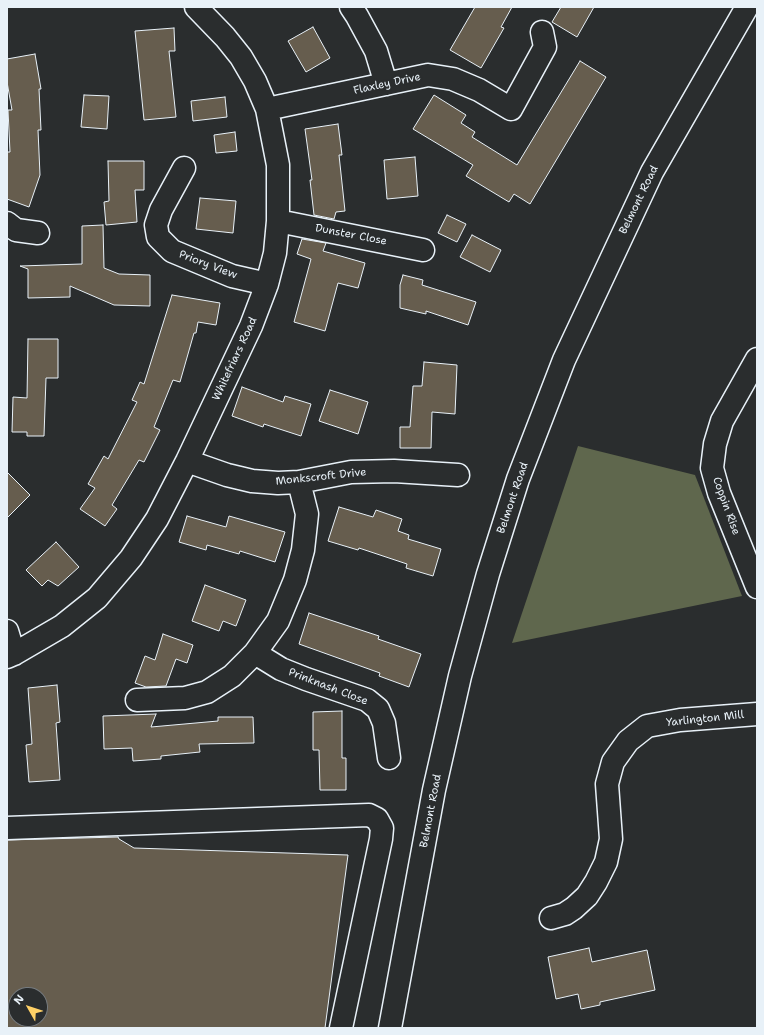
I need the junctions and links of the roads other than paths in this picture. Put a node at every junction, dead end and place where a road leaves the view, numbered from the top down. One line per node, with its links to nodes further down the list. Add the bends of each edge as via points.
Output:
1 (196, 7): 6 (main road, Whitefriars Road, via 240,57)
2 (350, 7): 5 (main road, via 376,51)
3 (747, 7): 27 (main road, Belmont Road, via 652,172 564,360 518,479 460,676 434,790)
4 (542, 32): 5 (main road, Flaxley Drive, via 545,47 511,109 479,90 453,79 428,75)
5 (386, 84): 6 (main road, Flaxley Drive)
6 (268, 109): 8 (main road, Whitefriars Road, via 278,165)
7 (184, 168): 12 (main road, Priory View, via 161,210 156,225 158,237 172,251 232,276)
8 (278, 221): 11 (main road, Dunster Close); 12 (main road, Whitefriars Road, via 275,253)
9 (7, 223): 10 (main road, via 16,230)
10 (38, 233)
11 (423, 250)
12 (267, 284): 14 (main road, Whitefriars Road, via 251,326)
13 (757, 359): 17 (main road, Coppin Rise, via 722,421 715,444 712,468)
14 (187, 460): 16 (main road, Monkscroft Drive, via 252,481); 20 (main road, Whitefriars Road, via 157,519 131,558 97,598 62,626)
15 (458, 475): 16 (main road, Monkscroft Drive, via 394,471 350,472)
16 (299, 482): 19 (main road, via 306,514 303,550 295,580 278,621)
17 (757, 587)
18 (7, 631): 20 (main road)
19 (256, 652): 21 (main road, via 232,676 207,692 185,698); 23 (main road, Prinknash Close, via 281,669 367,700 378,709 384,723)
20 (11, 655)
21 (137, 700)
22 (757, 714): 25 (main road, Yarlington Mill, via 680,720 647,726 628,741 613,762 607,784 611,839 606,862 586,896 565,914)
23 (389, 758)
24 (7, 828): 26 (main road, via 369,814 377,819 382,828 381,839)
25 (551, 918)
26 (341, 1028)
27 (390, 1028)

